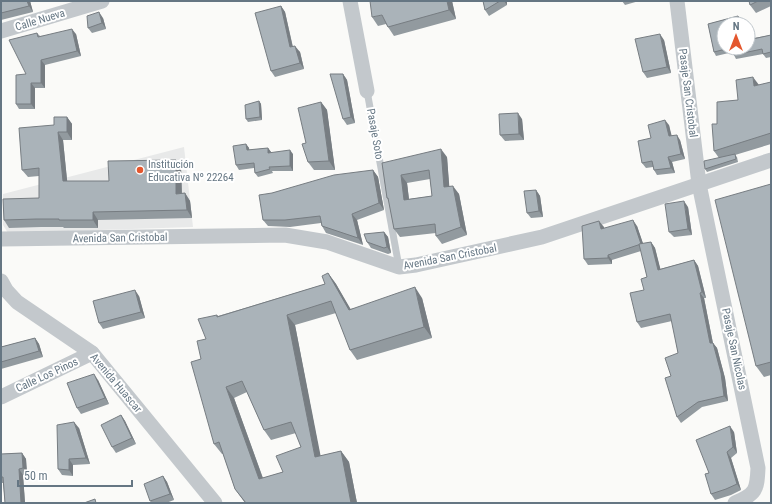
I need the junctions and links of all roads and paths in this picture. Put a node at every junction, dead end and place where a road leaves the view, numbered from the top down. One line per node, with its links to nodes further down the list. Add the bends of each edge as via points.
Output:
1 (102, 1): 4 (street, Calle Nueva)
2 (350, 1): 5 (street, Pasaje Soto)
3 (677, 1): 7 (street, Pasaje San Cristobal)
4 (1, 31)
5 (367, 90): 9 (lane, Pasaje Soto)
6 (771, 160): 7 (street, Avenida San Cristobal)
7 (699, 184): 9 (street, Avenida San Cristobal, via 542,237); 14 (street, Pasaje San Nicolas, via 758,468 757,486 749,497)
8 (1, 239): 9 (street, Avenida San Cristobal, via 285,235 327,242)
9 (399, 267)
10 (1, 281): 11 (street, Avenida Huascar, via 17,302)
11 (92, 354): 12 (street, Calle Los Pinos); 13 (street, Avenida Huascar)
12 (1, 397)
13 (215, 503)
14 (735, 503)

